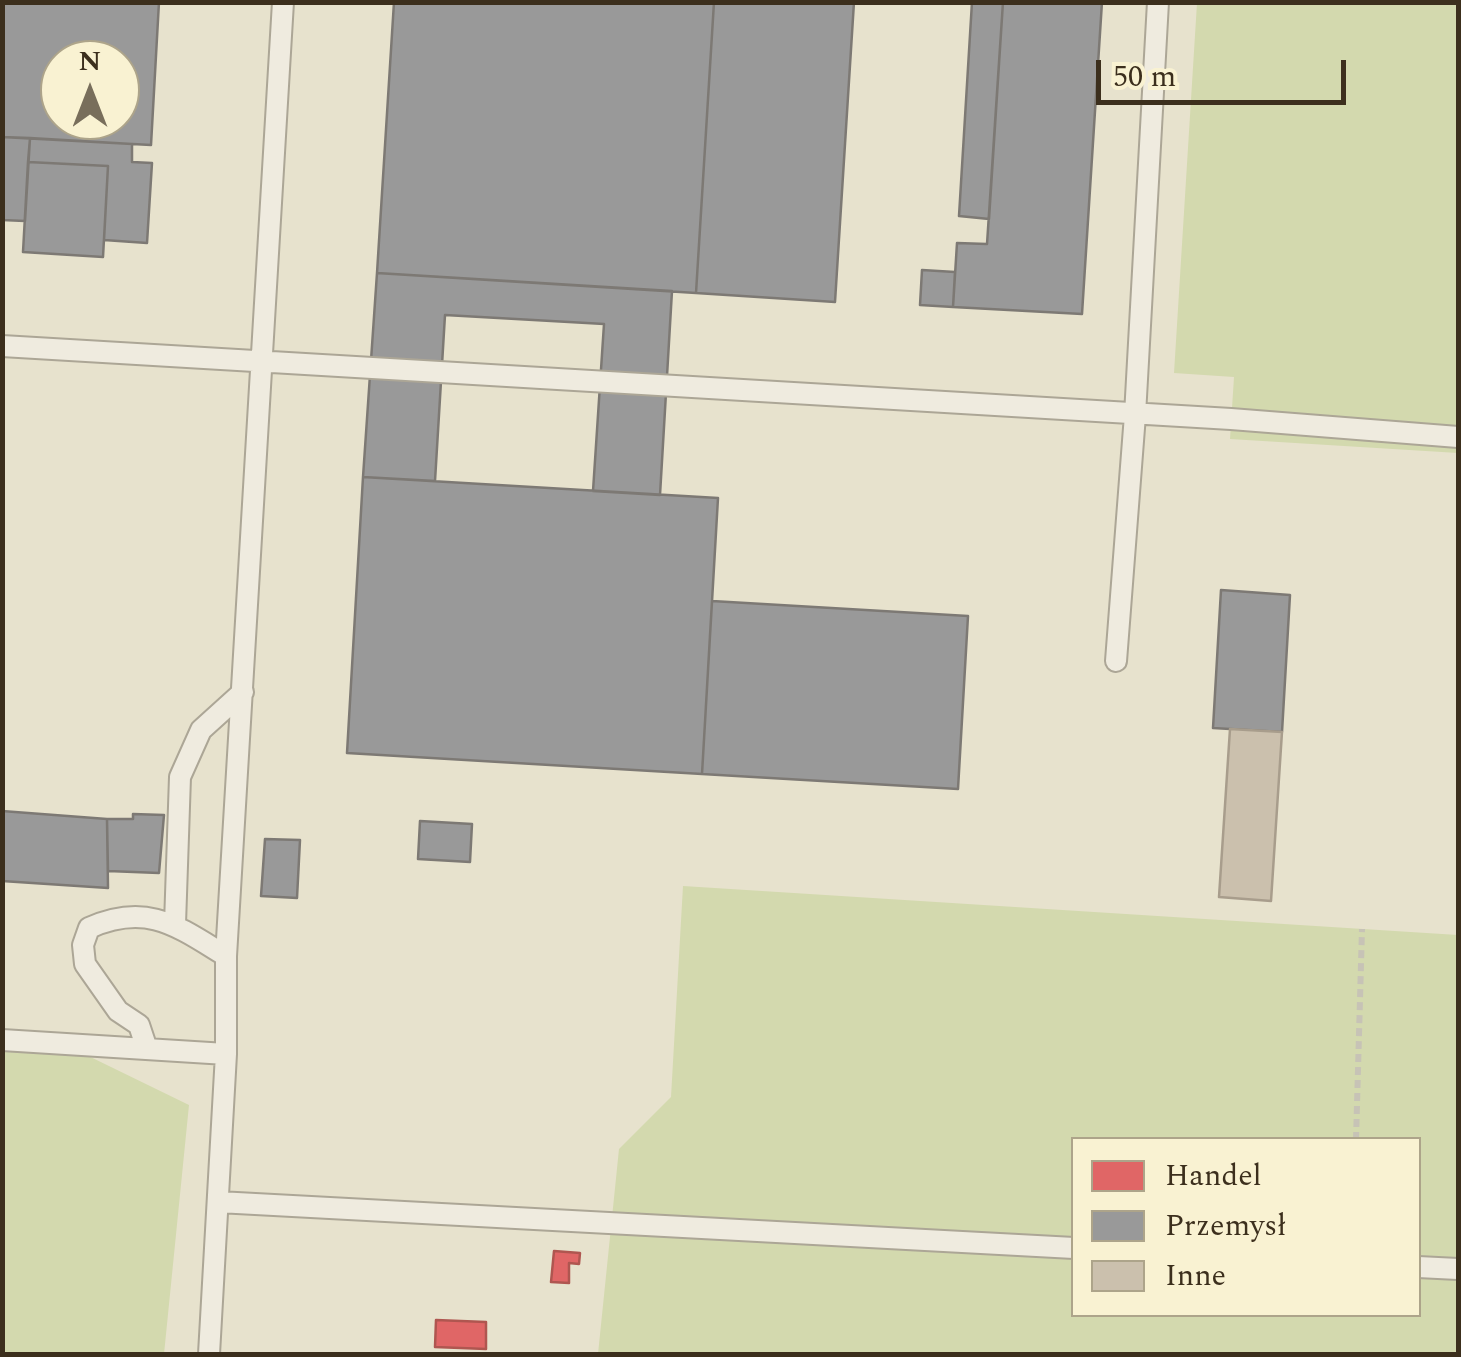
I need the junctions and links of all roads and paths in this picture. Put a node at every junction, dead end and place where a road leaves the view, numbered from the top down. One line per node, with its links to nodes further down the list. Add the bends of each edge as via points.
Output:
1 (283, 2): 4 (lane)
2 (1158, 2): 5 (lane)
3 (2, 346): 4 (lane)
4 (262, 360): 5 (lane); 8 (lane)
5 (1135, 415): 6 (lane); 7 (lane)
6 (1458, 437)
7 (1116, 660)
8 (243, 692): 9 (lane, via 201,730 180,777); 11 (lane)
9 (175, 924): 11 (lane); 13 (lane, via 116,915 89,928 83,946 97,986 139,1026)
10 (1362, 929): 15 (path)
11 (226, 956): 14 (lane)
12 (2, 1040): 13 (lane)
13 (147, 1050): 14 (lane)
14 (226, 1054): 16 (lane)
15 (1356, 1137)
16 (218, 1202): 17 (lane); 20 (lane)
17 (1071, 1248)
18 (1421, 1267): 19 (lane)
19 (1458, 1269)
20 (209, 1354)

